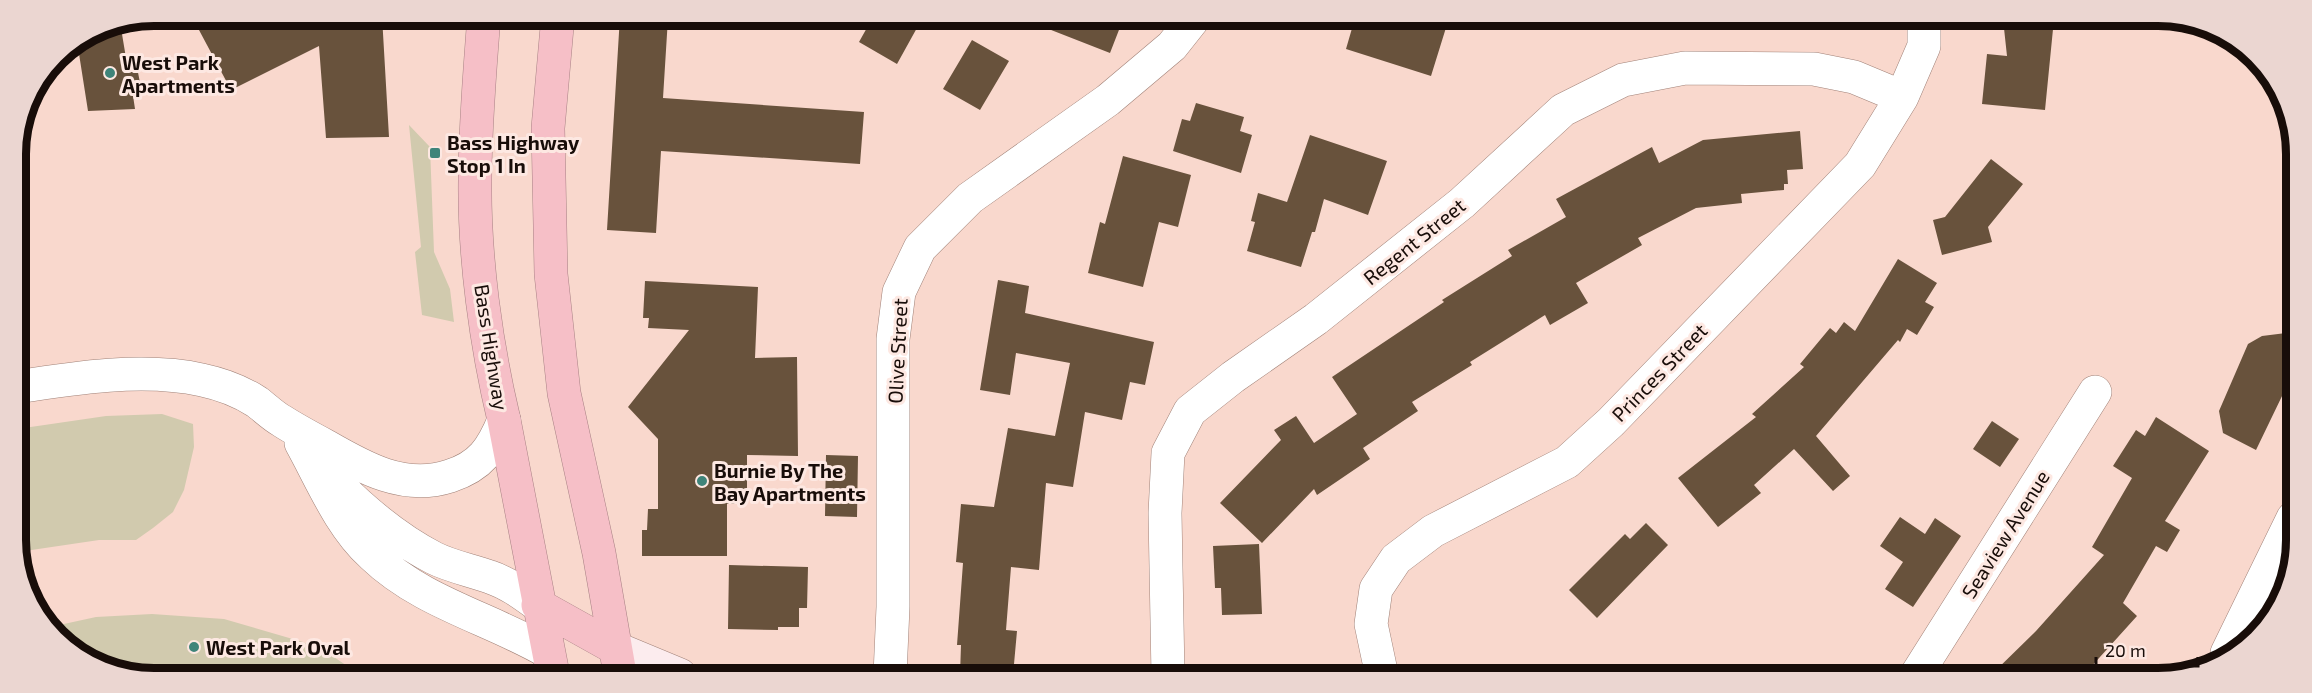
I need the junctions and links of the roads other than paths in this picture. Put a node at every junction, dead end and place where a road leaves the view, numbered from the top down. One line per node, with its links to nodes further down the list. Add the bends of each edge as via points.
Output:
1 (483, 26): 8 (highway, Bass Highway, via 475,181 478,249 494,379)
2 (557, 26): 13 (highway, via 548,128 551,274 564,393 599,553)
3 (1188, 26): 19 (street, Olive Street, via 1172,46 1108,100 970,198 921,248 899,292 893,339)
4 (1924, 26): 5 (street, Princes Street, via 1924,46)
5 (1902, 97): 15 (street, Regent Street, via 1854,77 1814,69 1685,68 1623,80 1563,110 1462,203 1316,319 1190,411 1168,453); 16 (street, Princes Street, via 1860,165 1611,422 1567,462 1433,531 1395,559 1376,589 1371,624)
6 (26, 386): 9 (street, via 68,379 178,375 241,393)
7 (2095, 392): 17 (street, Seaview Avenue)
8 (504, 420): 9 (street, via 489,451 467,469 443,478 416,481 385,476); 11 (highway, Bass Highway)
9 (291, 432): 11 (street, via 366,512 410,544 455,567 513,587); 14 (street, via 340,514 371,555 422,592 498,625)
10 (2286, 532): 12 (street)
11 (538, 604): 13 (highway); 14 (highway, Bass Highway)
12 (2231, 644)
13 (617, 661): 18 (main road)
14 (550, 663)
15 (1168, 667)
16 (1380, 667)
17 (1921, 667)
18 (647, 668)
19 (890, 668)

